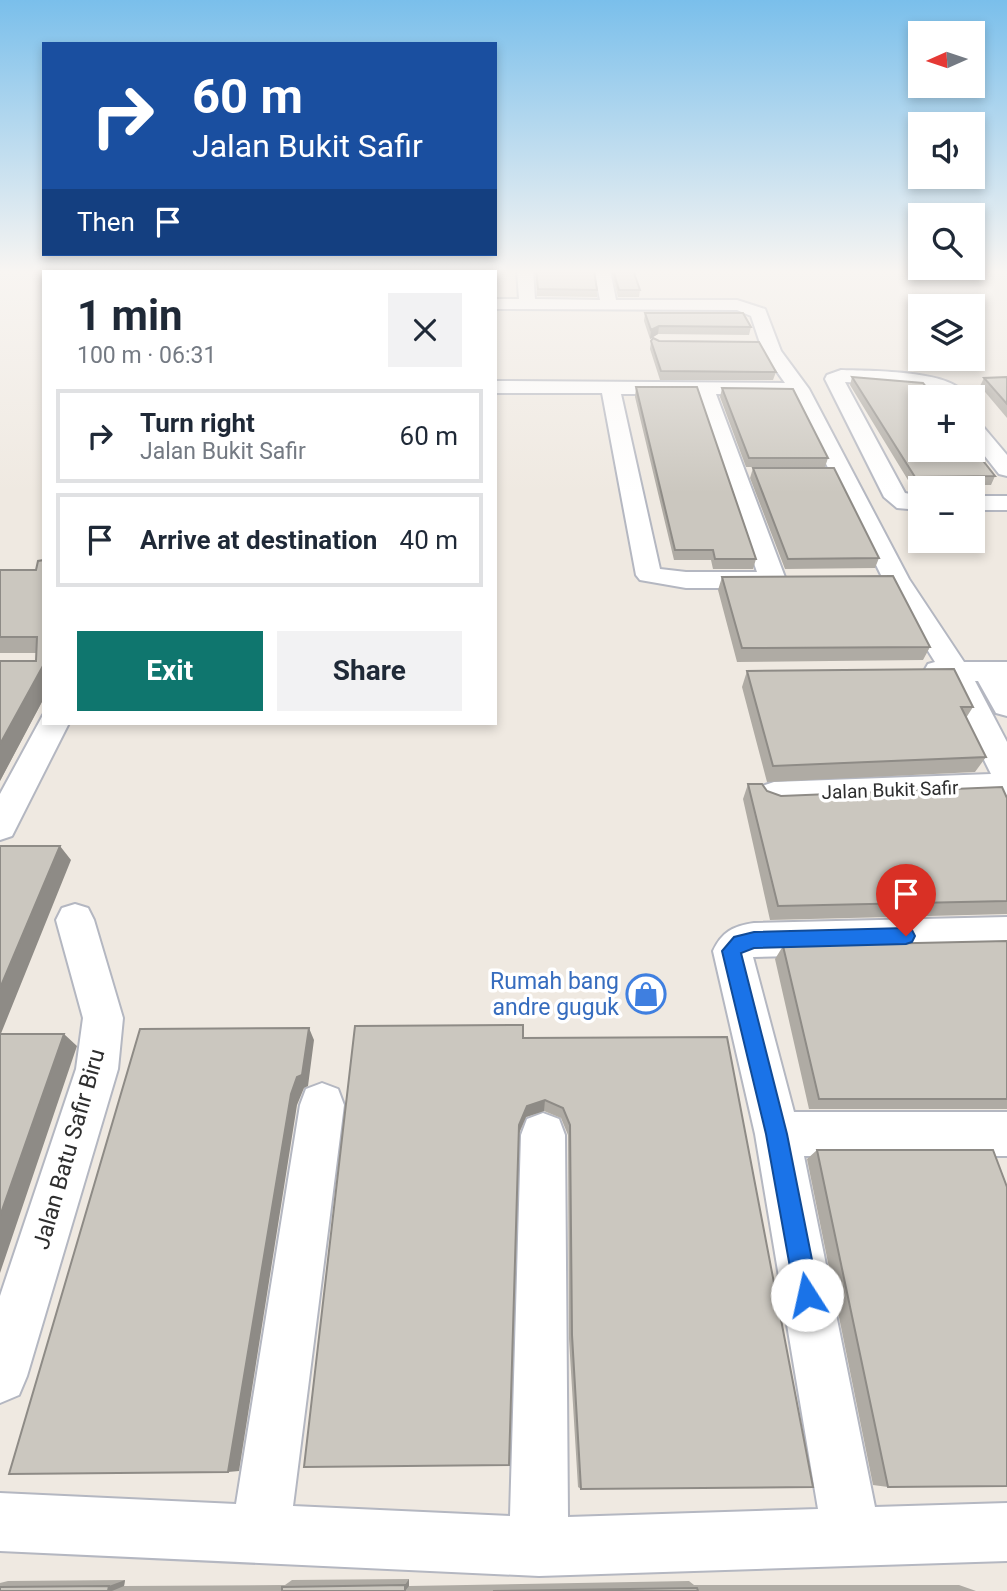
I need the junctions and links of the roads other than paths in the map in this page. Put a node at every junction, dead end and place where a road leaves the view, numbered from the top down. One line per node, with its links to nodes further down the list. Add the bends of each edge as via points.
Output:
1 (762, 344): 6 (street)
2 (939, 385): 11 (street, via 920,380 834,379 896,497)
3 (497, 387): 4 (street)
4 (610, 387): 5 (street); 15 (street, via 649,575 686,580)
5 (704, 387): 6 (street); 15 (street)
6 (799, 388): 14 (street)
7 (985, 421): 9 (street)
8 (985, 442): 10 (street)
9 (1007, 447)
10 (1007, 469)
11 (908, 503)
12 (985, 503): 13 (street)
13 (1007, 503)
14 (896, 579): 17 (street); 19 (street)
15 (774, 580): 16 (street)
16 (801, 580)
17 (869, 580)
18 (905, 671): 19 (street)
19 (979, 671): 20 (street); 22 (street)
20 (1007, 705)
21 (53, 725): 23 (street)
22 (1007, 773)
23 (11, 781): 26 (street)
24 (1007, 786): 25 (street, Jalan Bukit Safir)
25 (774, 795)
26 (0, 826)
27 (75, 920): 33 (street, Jalan Batu Safir Biru, via 103,1018 97,1069)
28 (1007, 933): 30 (street, via 741,942 732,951)
29 (322, 1105): 36 (street)
30 (777, 1134): 31 (street); 37 (street)
31 (1007, 1134)
32 (543, 1135): 38 (street)
33 (0, 1376)
34 (0, 1522): 36 (street)
35 (1007, 1532): 37 (street)
36 (260, 1535): 38 (street)
37 (852, 1537): 38 (street)
38 (539, 1547)

